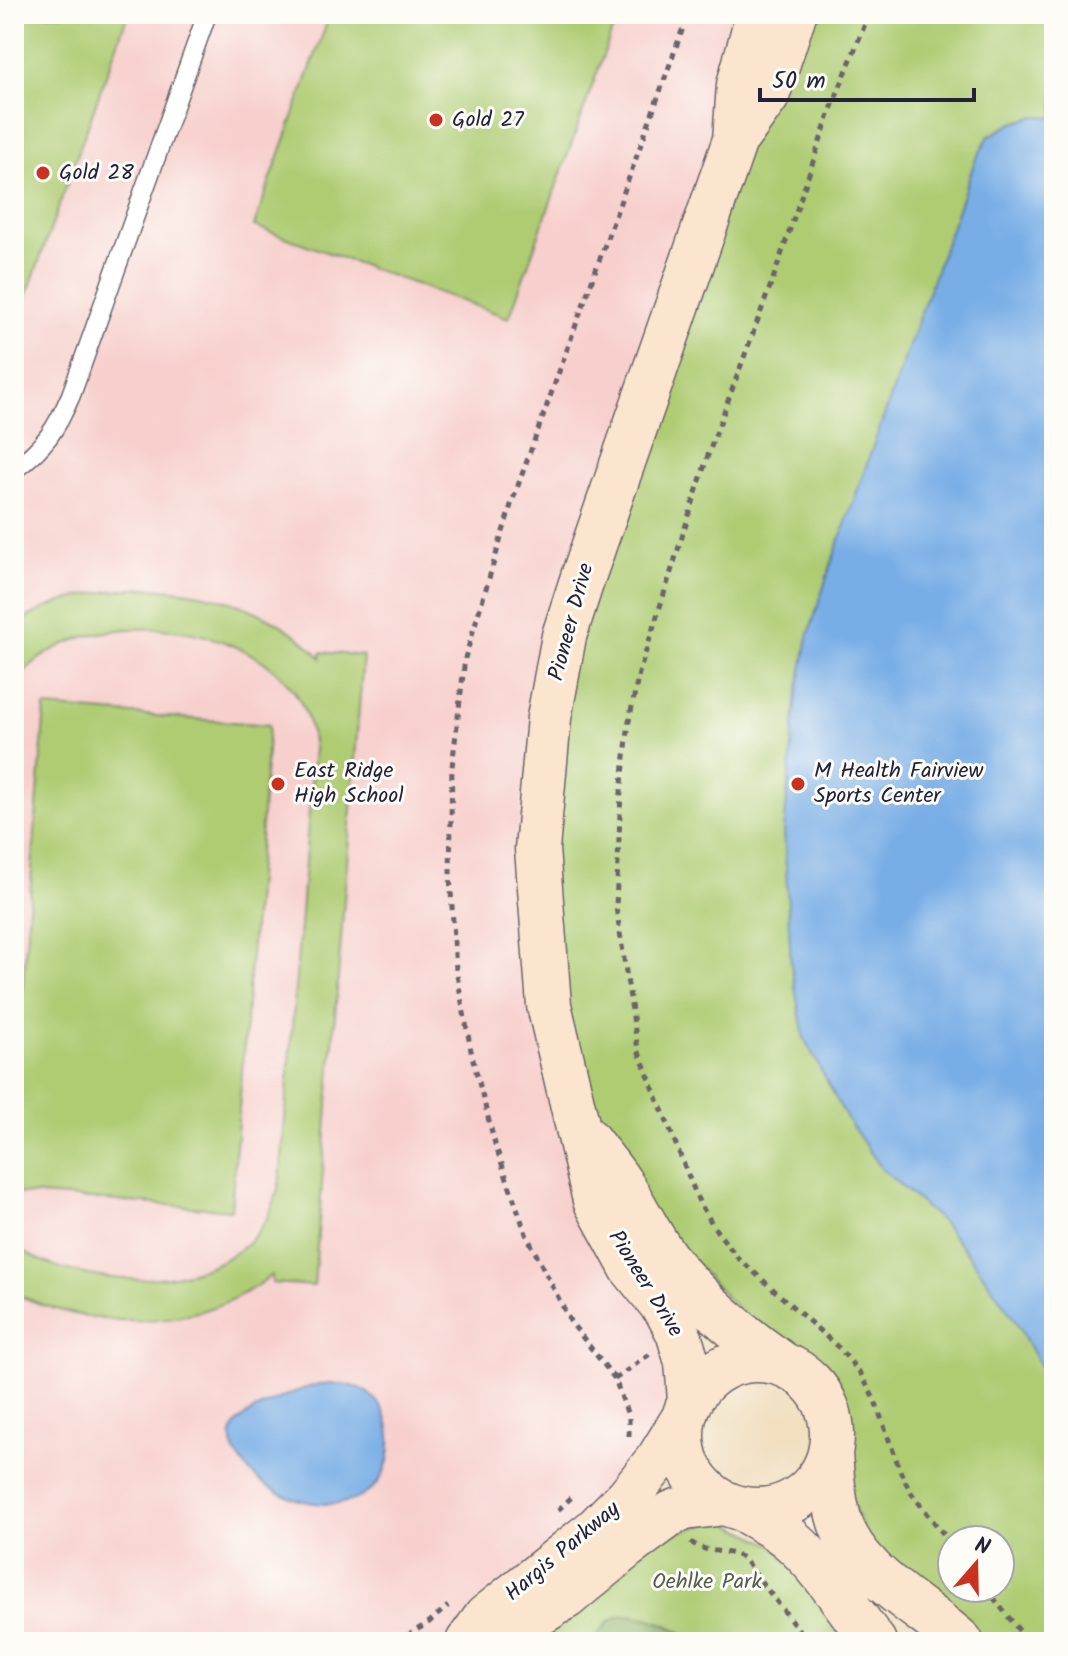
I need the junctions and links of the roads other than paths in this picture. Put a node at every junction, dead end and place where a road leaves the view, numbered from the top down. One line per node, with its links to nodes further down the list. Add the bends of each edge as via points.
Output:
1 (207, 14): 5 (lane, via 71,395 49,438)
2 (758, 14): 4 (street, Pioneer Drive, via 739,85)
3 (794, 14): 4 (street, Pioneer Drive, via 767,96)
4 (735, 140): 6 (street, Pioneer Drive, via 564,636 549,718 537,849 549,1005)
5 (14, 470)
6 (576, 1124): 7 (street, Pioneer Drive, via 679,1275 728,1323); 8 (street, Pioneer Drive, via 595,1200 632,1268 678,1332 687,1362)
7 (781, 1363): 8 (street, via 731,1364 710,1376); 9 (street, via 804,1376 823,1398 832,1426)
8 (686, 1410): 10 (street, via 683,1451 691,1472 705,1490); 11 (street, Hargis Parkway, via 659,1458 617,1508 486,1617)
9 (830, 1454): 10 (street, via 822,1474 791,1503 770,1509); 14 (street, via 835,1500 848,1541 877,1575)
10 (733, 1506): 12 (street, Hargis Parkway, via 672,1513 567,1596); 13 (street, via 793,1542)
11 (468, 1642)
12 (491, 1642)
13 (874, 1642)
14 (961, 1642)

